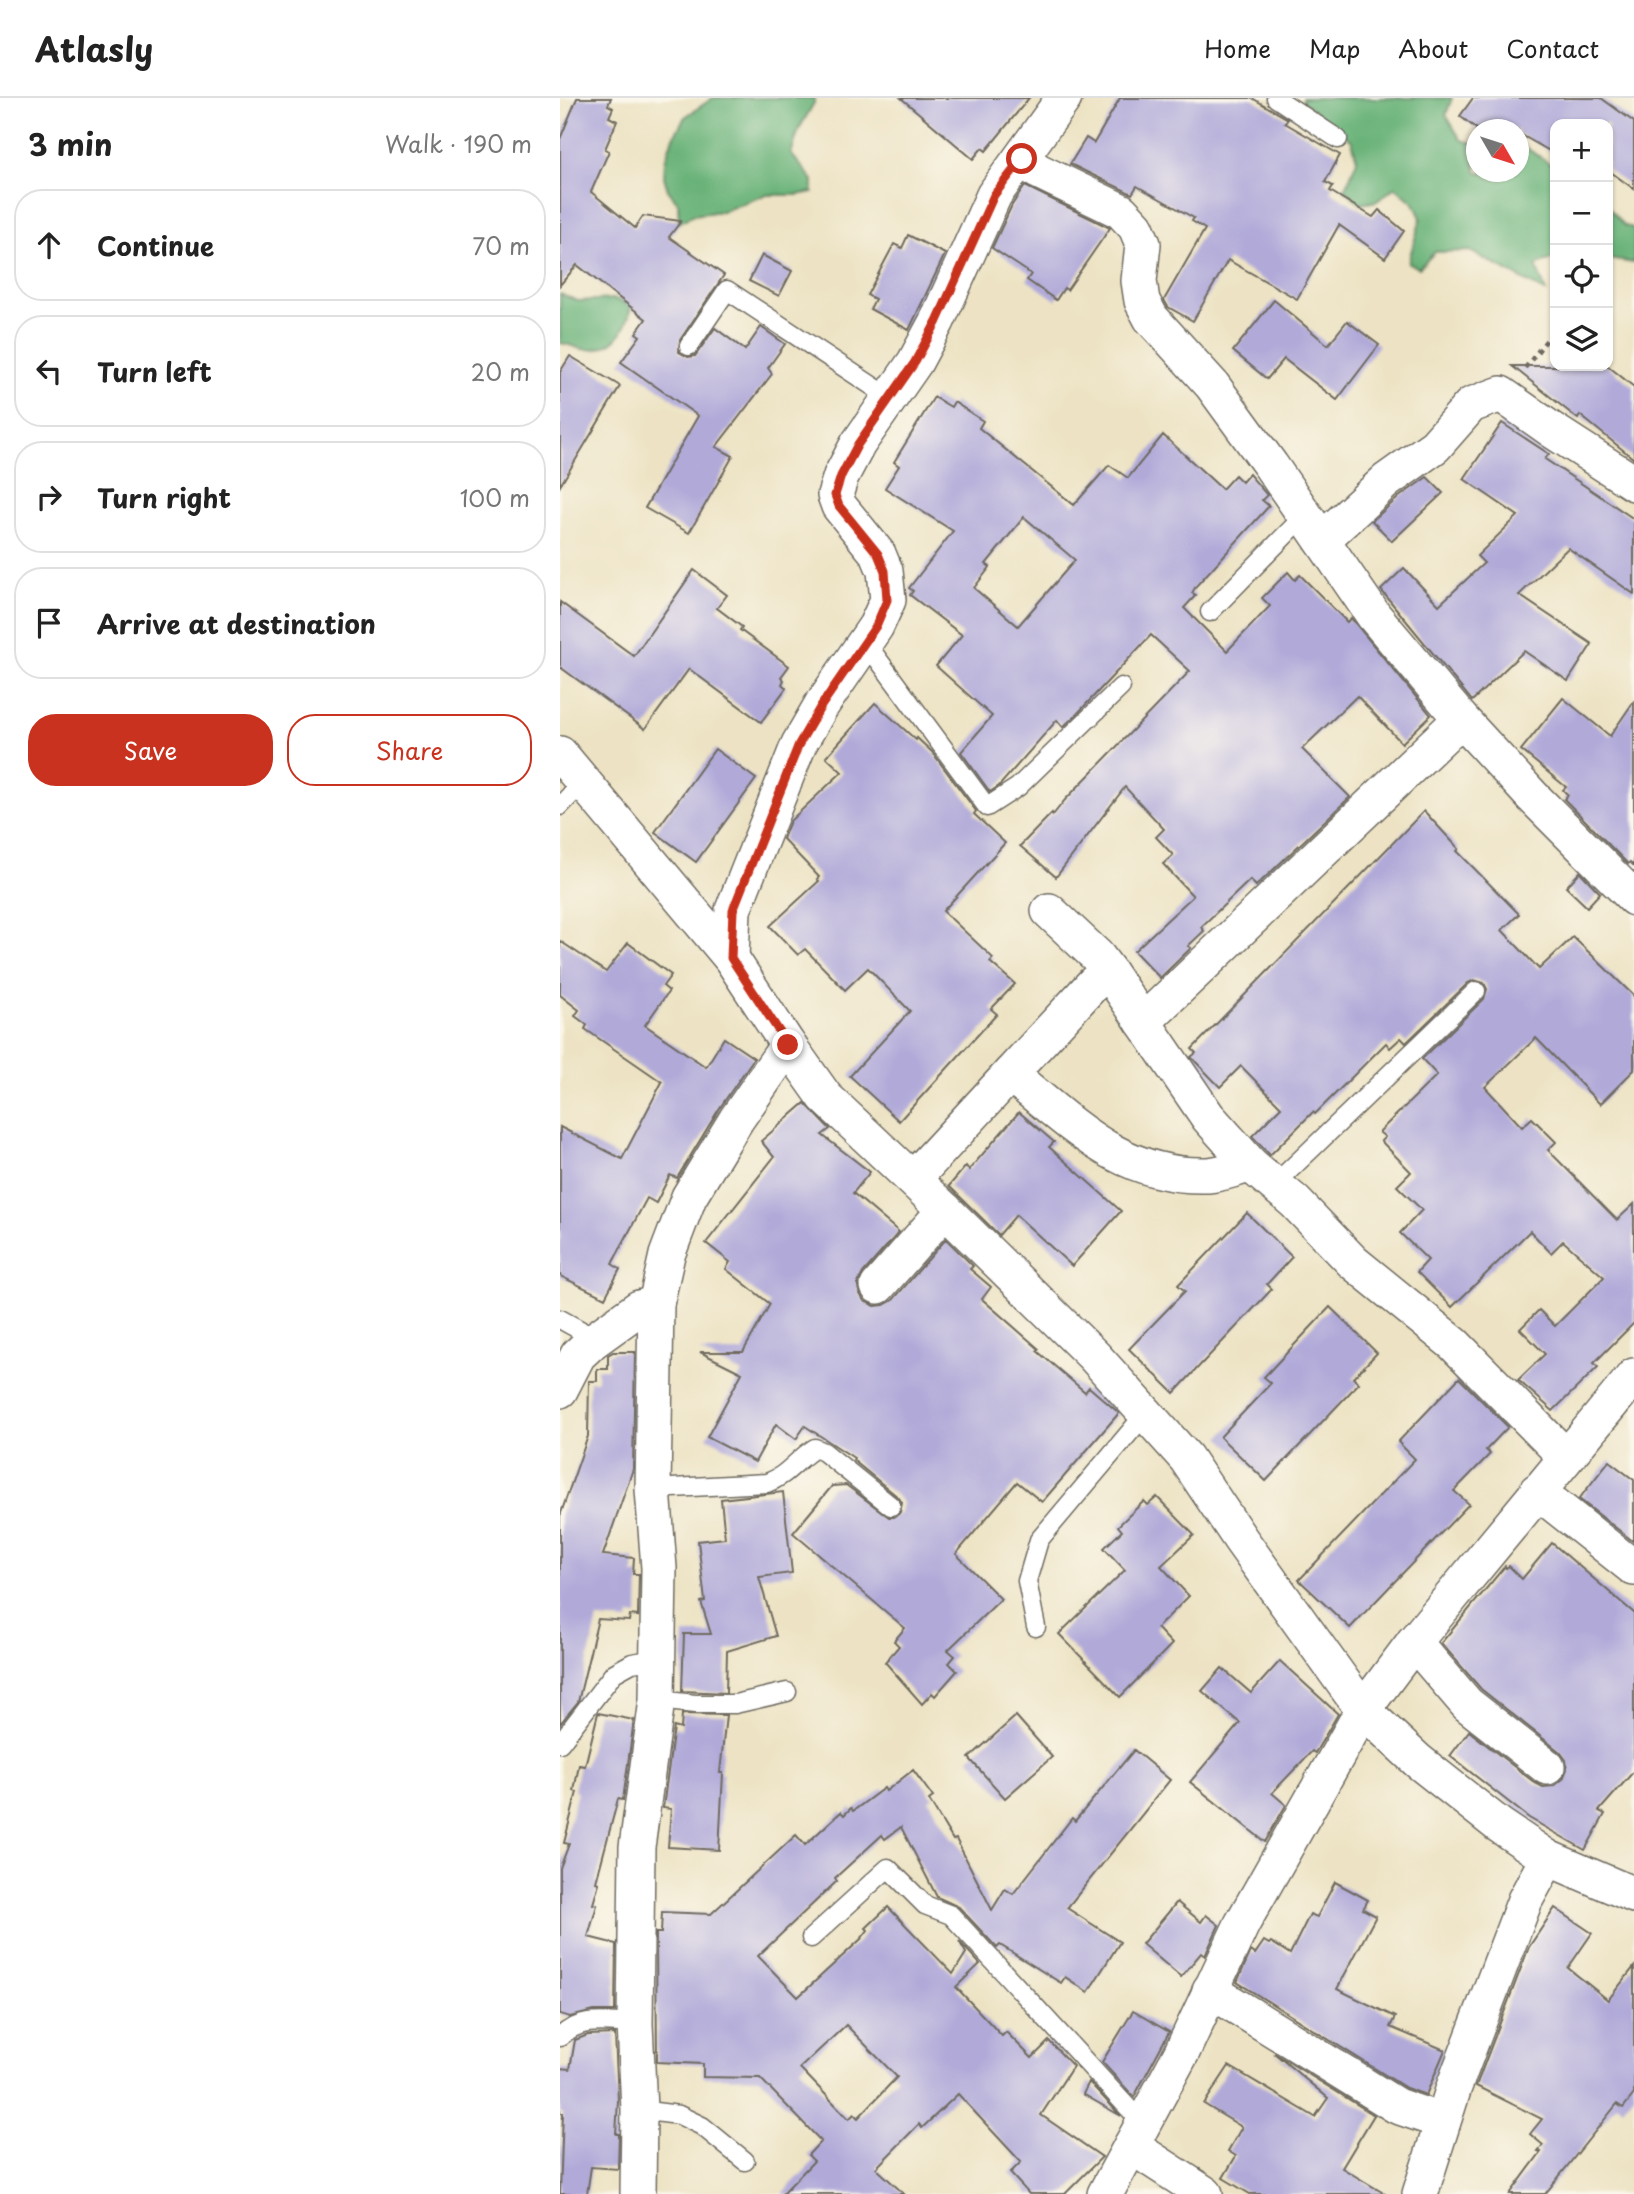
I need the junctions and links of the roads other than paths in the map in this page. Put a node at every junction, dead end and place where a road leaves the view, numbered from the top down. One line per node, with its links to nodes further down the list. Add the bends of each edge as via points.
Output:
1 (1064, 98): 4 (street)
2 (1276, 98): 3 (lane)
3 (1338, 139)
4 (1022, 159): 6 (street, via 994,195 937,321); 8 (street, via 1121,211 1136,227 1143,244 1142,301 1151,318 1212,385)
5 (689, 346): 6 (lane, via 727,290)
6 (889, 397): 10 (street, via 858,444 835,495 885,571 887,600)
7 (1634, 483): 8 (street, via 1501,394 1471,405 1435,446)
8 (1313, 528): 9 (lane); 12 (street, via 1374,616)
9 (1210, 612)
10 (866, 643): 11 (lane, via 987,807 1018,787); 17 (street, via 799,744 733,910)
11 (1121, 687)
12 (1461, 719): 15 (street); 20 (street)
13 (560, 754): 14 (street)
14 (572, 794): 17 (street)
15 (1634, 898)
16 (1049, 911): 18 (street)
17 (731, 958): 21 (street)
18 (1109, 972): 20 (street); 22 (street)
19 (1476, 991): 23 (lane)
20 (1143, 1022): 23 (street, via 1208,1117)
21 (788, 1045): 24 (street, via 825,1097); 27 (street, via 689,1197 667,1255)
22 (1010, 1074): 23 (street, via 1081,1132 1120,1157 1162,1172); 24 (street)
23 (1263, 1175): 33 (street, via 1353,1262 1454,1344)
24 (913, 1179): 25 (street)
25 (945, 1210): 26 (street); 32 (street)
26 (878, 1286)
27 (656, 1304): 29 (street, via 639,1308); 34 (street)
28 (560, 1319): 29 (lane)
29 (593, 1341): 31 (street, via 578,1355)
30 (1634, 1376): 33 (street)
31 (560, 1391)
32 (1146, 1413): 38 (lane, via 1039,1540 1027,1581); 43 (street, via 1186,1458)
33 (1566, 1457): 35 (street)
34 (653, 1489): 36 (lane, via 767,1483 780,1478 815,1448); 40 (street, via 659,1568)
35 (1537, 1491): 37 (street); 39 (street)
36 (891, 1506)
37 (1634, 1568)
38 (1037, 1627)
39 (1413, 1642): 43 (street); 45 (street, via 1467,1704)
40 (657, 1659): 42 (street); 44 (lane, via 632,1663 614,1673)
41 (786, 1692): 42 (lane, via 735,1704)
42 (657, 1700): 50 (street, via 637,1847)
43 (1363, 1710): 46 (street, via 1418,1761); 49 (street, via 1242,1924)
44 (560, 1743)
45 (1547, 1767)
46 (1548, 1858): 47 (street); 53 (street, via 1525,1900)
47 (1634, 1895)
48 (811, 1938): 54 (lane, via 888,1868 925,1905 951,1915)
49 (1210, 1990): 53 (street, via 1397,2106); 54 (street)
50 (635, 2024): 51 (lane, via 583,2022); 52 (street)
51 (560, 2037)
52 (639, 2110): 55 (lane, via 679,2115 702,2126); 56 (street)
53 (1441, 2122): 59 (street)
54 (1138, 2136): 57 (street); 58 (street)
55 (745, 2161)
56 (638, 2194)
57 (1105, 2194)
58 (1205, 2194)
59 (1420, 2194)

